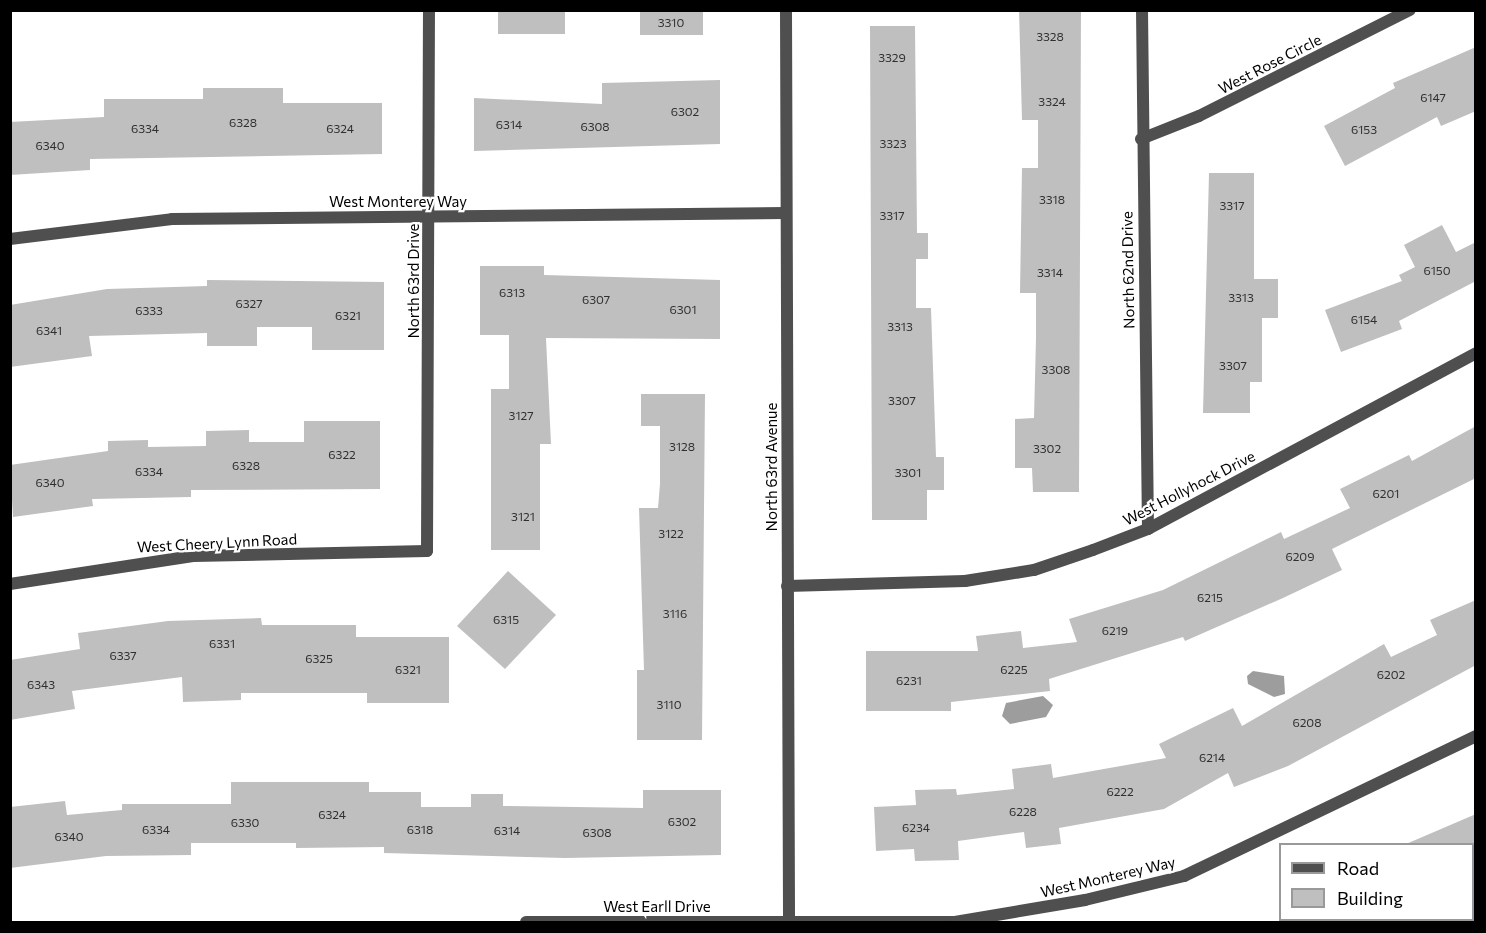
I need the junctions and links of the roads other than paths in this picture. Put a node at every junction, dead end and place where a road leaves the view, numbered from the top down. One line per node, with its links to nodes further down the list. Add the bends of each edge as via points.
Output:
1 (429, 10): 7 (street, North 63rd Drive)
2 (786, 10): 6 (street, North 63rd Avenue)
3 (1142, 10): 5 (street, North 62nd Drive)
4 (1410, 10): 5 (street, West Rose Circle, via 1199,116)
5 (1141, 139): 10 (street, North 62nd Drive)
6 (786, 213): 7 (street, West Monterey Way); 13 (street, North 63rd Avenue)
7 (429, 217): 8 (street, West Monterey Way, via 172,219); 11 (street, North 63rd Drive)
8 (10, 239)
9 (1476, 353): 10 (street, West Hollyhock Drive)
10 (1148, 529): 13 (street, West Hollyhock Drive, via 1034,570 965,581)
11 (427, 551): 12 (street, West Cheery Lynn Road, via 193,556)
12 (10, 584)
13 (787, 586): 16 (street, North 63rd Avenue)
14 (1476, 736): 16 (street, West Monterey Way, via 1184,876 1085,900 955,922)
15 (526, 922): 16 (street, West Earll Drive)
16 (789, 922)

